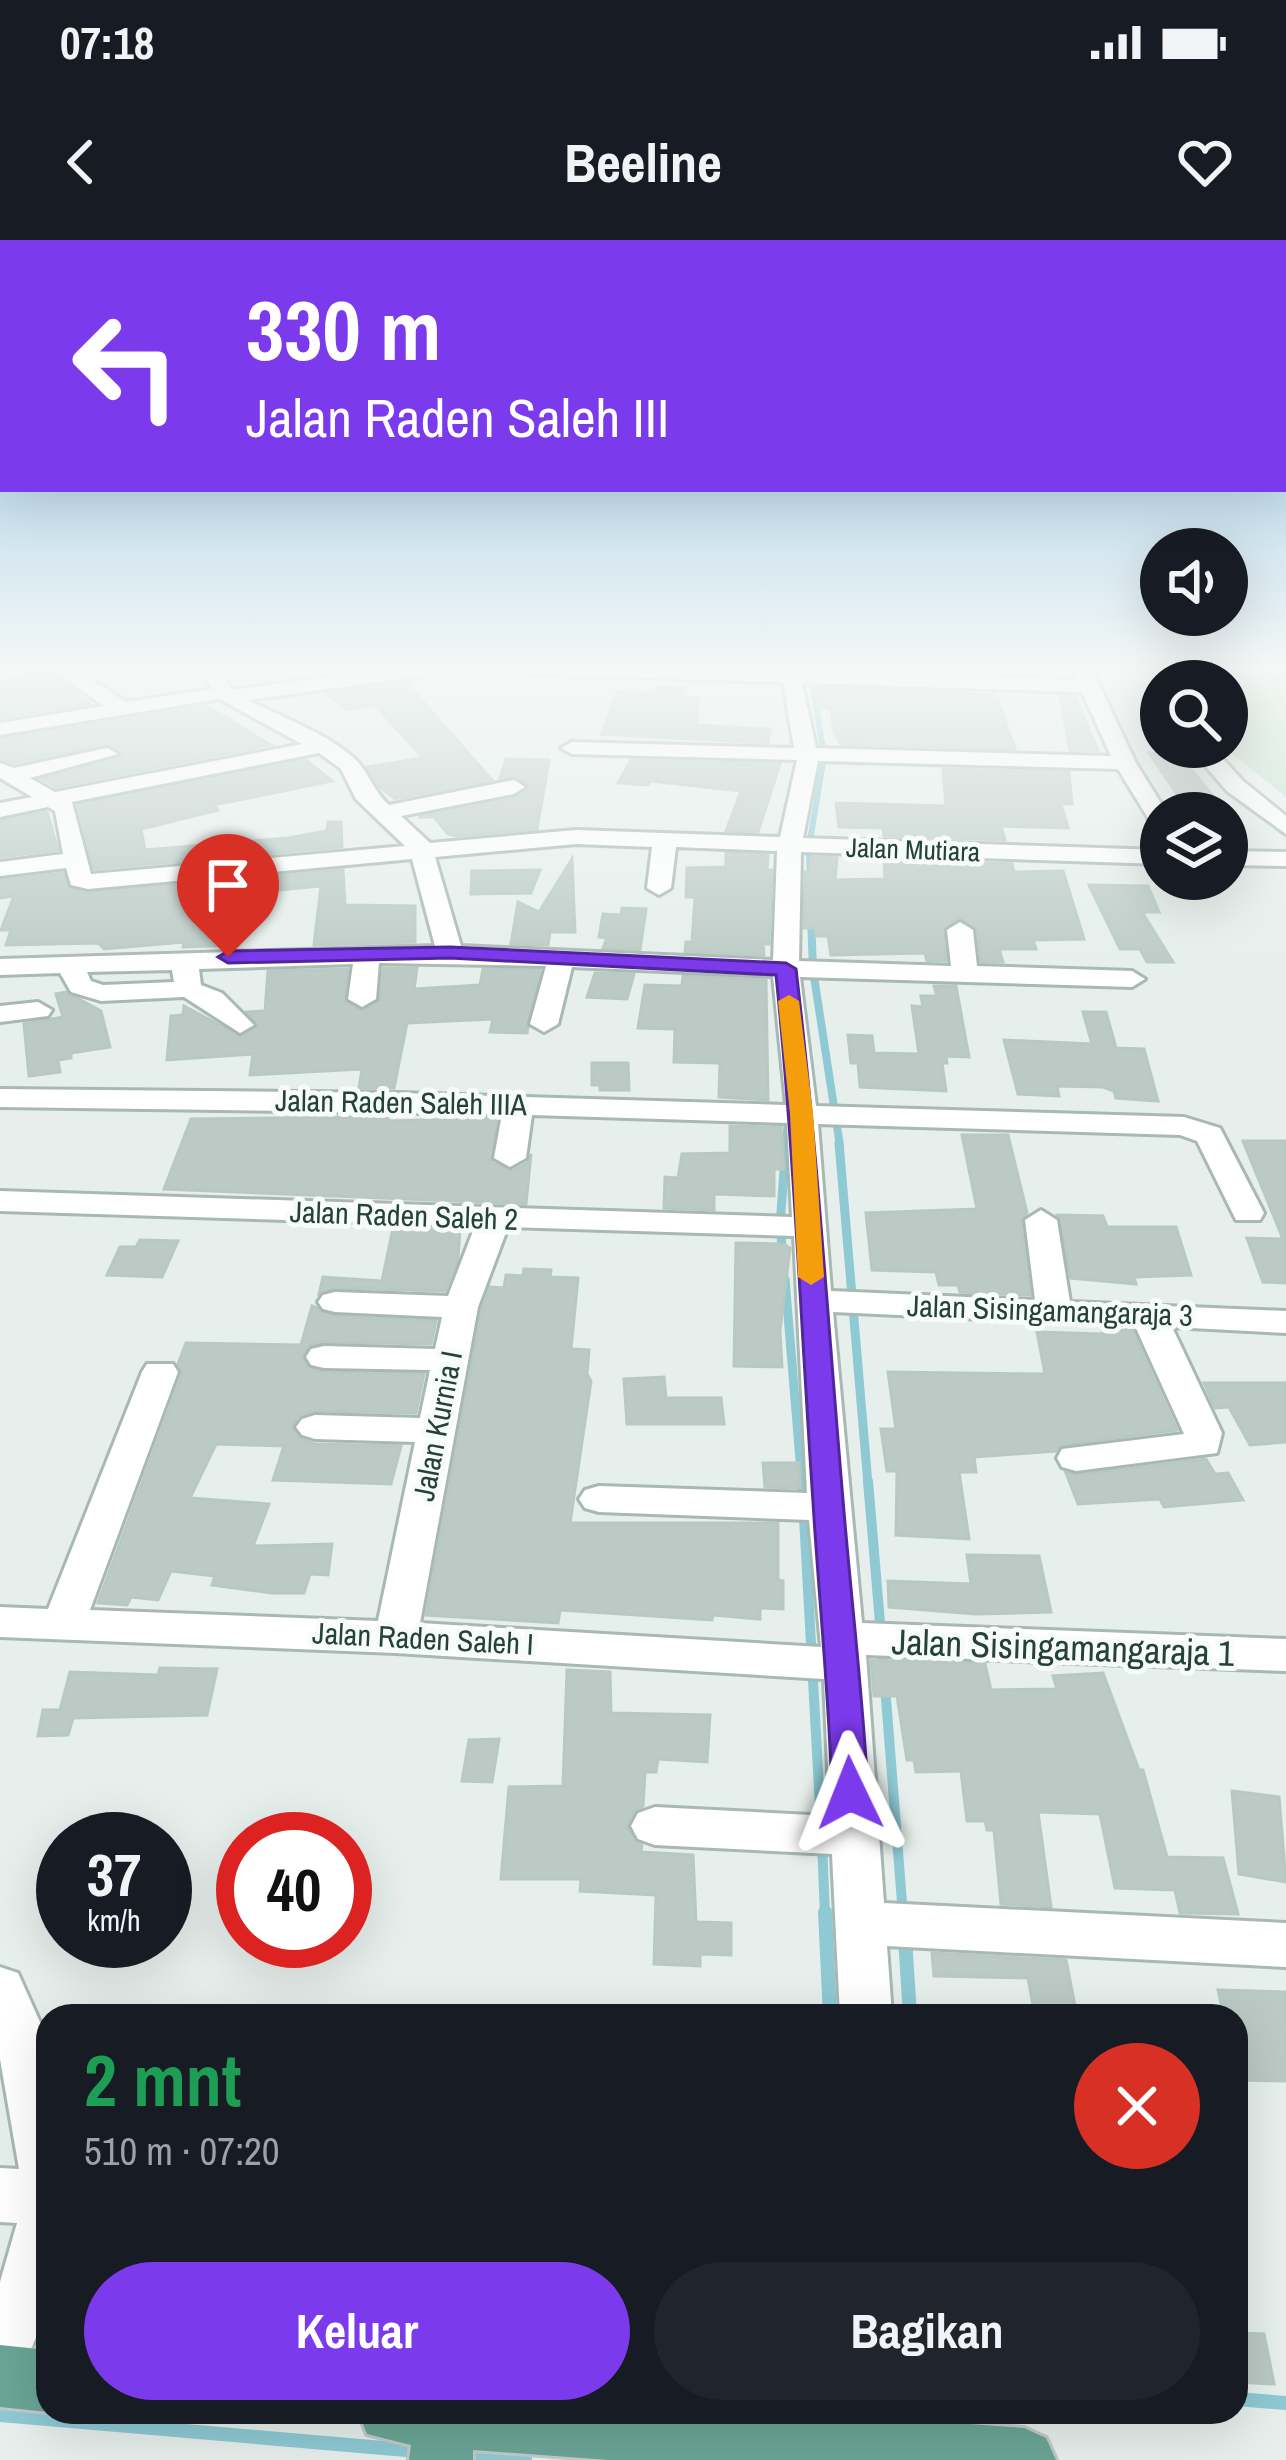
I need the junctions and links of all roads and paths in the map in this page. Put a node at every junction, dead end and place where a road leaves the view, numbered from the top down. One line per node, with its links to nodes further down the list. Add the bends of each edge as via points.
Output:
1 (12, 772): 7 (street)
2 (198, 772): 7 (street)
3 (353, 772): 9 (street, via 364,794)
4 (805, 772): 13 (street)
5 (1222, 772): 11 (street)
6 (514, 787): 9 (street)
7 (55, 801): 8 (street); 18 (street, via 66,808)
8 (0, 810)
9 (389, 812): 15 (street)
10 (830, 816): 14 (street)
11 (1286, 827)
12 (665, 840): 13 (street, Jalan Mutiara); 15 (street, Jalan Mutiara); 21 (street)
13 (789, 846): 14 (street, Jalan Mutiara); 29 (street)
14 (834, 847): 16 (street, Jalan Mutiara)
15 (421, 848): 18 (street, Jalan Mutiara, via 88,882 80,880); 24 (street)
16 (1140, 856)
17 (1248, 858): 19 (street)
18 (76, 859): 20 (street)
19 (1286, 859)
20 (0, 869)
21 (659, 888)
22 (960, 930): 30 (street)
23 (367, 952): 24 (street); 25 (street, via 330,945); 33 (street)
24 (450, 952): 26 (street)
25 (184, 959): 27 (street); 32 (street)
26 (561, 959): 29 (street); 36 (street)
27 (68, 963): 28 (street); 32 (street, via 92,991)
28 (0, 967)
29 (786, 969): 30 (street); 40 (street)
30 (965, 974): 31 (street)
31 (1132, 979)
32 (188, 989): 37 (street)
33 (362, 1000)
34 (38, 1010): 35 (street)
35 (0, 1014)
36 (544, 1024)
37 (240, 1025)
38 (0, 1098): 39 (street, Jalan Raden Saleh IIIA)
39 (518, 1106): 40 (street, Jalan Raden Saleh IIIA); 41 (street)
40 (802, 1113): 43 (street, Jalan Raden Saleh IIIA, via 1199,1128); 46 (street)
41 (510, 1158)
42 (0, 1201): 44 (street, Jalan Raden Saleh 2)
43 (1248, 1213)
44 (494, 1220): 46 (street, Jalan Raden Saleh 2); 49 (street, Jalan Kurnia I)
45 (1041, 1220): 50 (street)
46 (808, 1227): 47 (street)
47 (813, 1301): 50 (street, Jalan Sisingamangaraja 3); 60 (street)
48 (335, 1302): 49 (street)
49 (461, 1307): 54 (street, Jalan Kurnia I)
50 (1054, 1312): 51 (street, Jalan Sisingamangaraja 3)
51 (1148, 1315): 52 (street, Jalan Sisingamangaraja 3); 58 (street, via 1203,1444)
52 (1286, 1322)
53 (324, 1357): 54 (street)
54 (453, 1360): 57 (street, Jalan Kurnia I)
55 (160, 1372): 62 (street)
56 (315, 1427): 57 (street)
57 (437, 1431): 63 (street, Jalan Kurnia I)
58 (1076, 1458)
59 (599, 1499): 60 (street)
60 (828, 1507): 64 (street)
61 (0, 1622): 62 (street, Jalan Raden Saleh I)
62 (63, 1624): 63 (street, Jalan Raden Saleh I)
63 (396, 1636): 64 (street, Jalan Raden Saleh I)
64 (843, 1651): 65 (street, Jalan Sisingamangaraja 1); 67 (street)
65 (1286, 1655)
66 (655, 1826): 67 (street)
67 (852, 1836): 68 (street)
68 (859, 1923): 69 (street); 71 (street)
69 (1286, 1946)
70 (0, 1989): 72 (street, via 21,2035)
71 (865, 2004)
72 (36, 2106)
73 (0, 2195): 74 (street)
74 (36, 2197)
75 (36, 2262): 76 (street)
76 (0, 2351)
77 (0, 2376): 78 (main road)
78 (36, 2380)
79 (425, 2430): 80 (main road)
80 (895, 2430): 81 (main road)
81 (1024, 2460)

